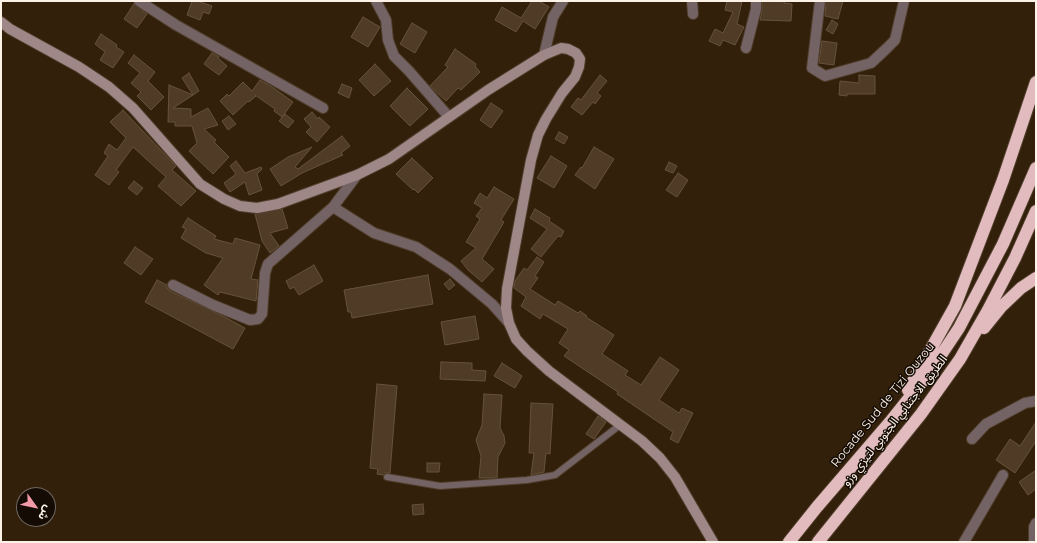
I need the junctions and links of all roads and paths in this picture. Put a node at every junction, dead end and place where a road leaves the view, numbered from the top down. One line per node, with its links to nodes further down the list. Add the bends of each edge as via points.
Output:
1 (139, 1): 13 (street, via 176,25)
2 (376, 1): 14 (street, via 386,20 388,40 394,56)
3 (563, 1): 11 (street, via 553,17)
4 (692, 1): 8 (street)
5 (756, 1): 10 (street)
6 (820, 1): 7 (street, via 812,68 825,76 871,63 886,49 895,40)
7 (904, 1)
8 (693, 14)
9 (1, 22): 16 (main road, via 109,87 133,108 200,184 240,206 257,208 278,204)
10 (746, 48)
11 (544, 56): 14 (main road); 21 (main road, via 561,48 568,49 576,53 580,59 579,67 546,119 538,135 531,160 507,289 506,308)
12 (1036, 82): 24 (highway, via 1003,180 955,306)
13 (323, 108)
14 (449, 117): 16 (main road, via 389,159)
15 (1036, 168): 24 (highway, Rocade Sud de Tizi Ouzou, via 1003,244 960,328 929,373)
16 (357, 175): 17 (street)
17 (333, 207): 20 (street, via 268,264 262,314 258,319 250,320); 21 (street, via 374,233 416,247 450,269 492,304)
18 (1036, 211): 22 (highway, الطريق الاجتنابي الجنوبي لتيزي وزو, via 1015,258)
19 (1036, 278): 22 (highway, via 1001,307)
20 (173, 285)
21 (509, 323): 25 (main road, via 516,339 527,351)
22 (960, 359): 32 (highway, الطريق الاجتنابي الجنوبي لتيزي وزو, via 921,414)
23 (1036, 401): 26 (street, via 986,424)
24 (890, 422): 31 (highway, Rocade Sud de Tizi Ouzou)
25 (620, 426): 28 (lane, via 555,475 527,480 440,486); 30 (main road, via 642,441 676,477)
26 (972, 439)
27 (1003, 475): 33 (street)
28 (387, 477)
29 (1036, 523): 34 (street)
30 (713, 542)
31 (789, 542)
32 (818, 542)
33 (964, 542)
34 (1034, 542)

